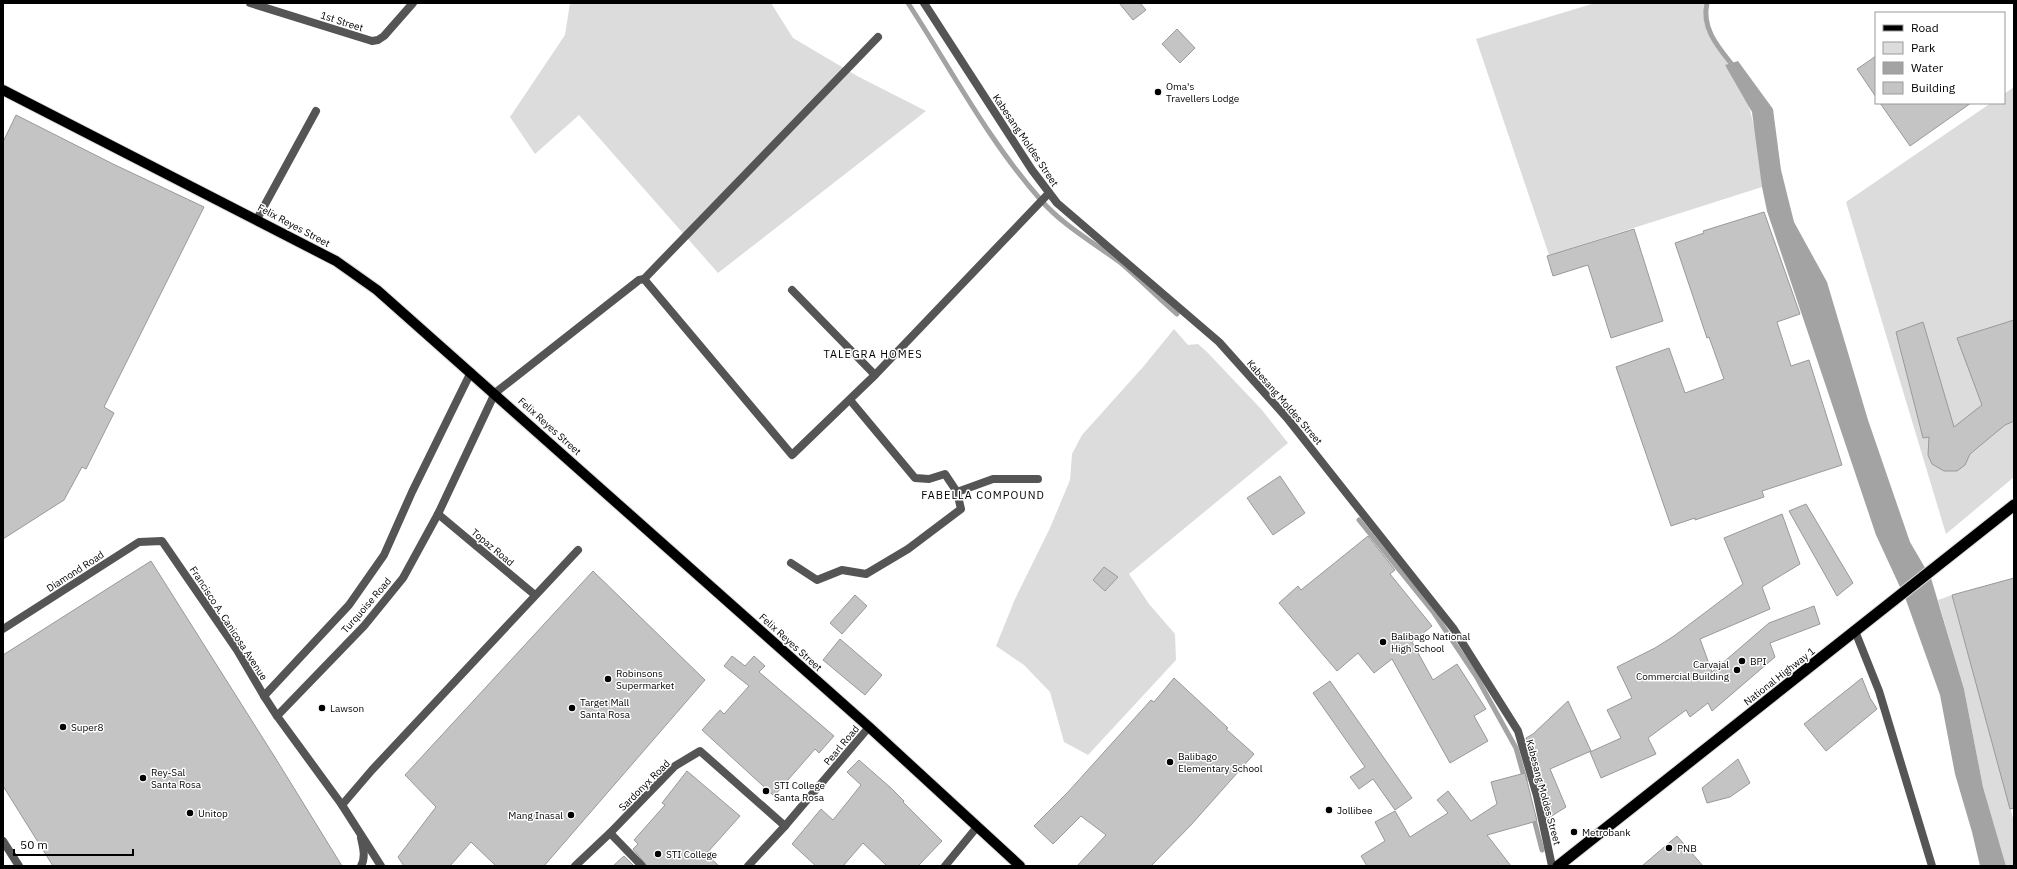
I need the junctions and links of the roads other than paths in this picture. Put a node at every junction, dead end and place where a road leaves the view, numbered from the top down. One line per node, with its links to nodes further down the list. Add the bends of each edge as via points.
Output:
1 (250, 3): 2 (street, 1st Street, via 372,41 384,36)
2 (413, 3)
3 (924, 3): 7 (street, Kabesang Moldes Street)
4 (878, 37): 9 (street)
5 (3, 90): 8 (main road, Felix Reyes Street)
6 (316, 111): 8 (street)
7 (1048, 195): 12 (street); 42 (street, Kabesang Moldes Street, via 1219,342 1287,418 1453,628 1518,731 1537,796)
8 (257, 219): 11 (main road, Felix Reyes Street, via 336,261 377,290)
9 (644, 279): 13 (street, via 639,280); 14 (street, via 791,455)
10 (792, 290): 12 (street)
11 (471, 372): 13 (main road, Felix Reyes Street); 25 (street, Turquoise Road, via 384,555 349,605)
12 (875, 375): 14 (street)
13 (495, 393): 18 (street, Turquoise Road); 27 (main road, Felix Reyes Street)
14 (850, 400): 16 (street, via 915,478 929,479 945,474)
15 (1038, 479): 16 (street, via 993,479)
16 (957, 492): 21 (street, via 961,509 908,549 866,574 842,570 818,580)
17 (2014, 505): 24 (highway, National Highway 1)
18 (438, 514): 22 (street, Topaz Road); 26 (street, Turquoise Road, via 403,578 364,626)
19 (162, 541): 23 (street, Diamond Road, via 139,542); 25 (street, Francisco A. Canicosa Avenue, via 237,650)
20 (578, 550): 22 (street)
21 (791, 562)
22 (535, 596): 28 (street)
23 (3, 629)
24 (1855, 631): 43 (highway, National Highway 1); 44 (street, via 1879,691)
25 (264, 696): 26 (street, Francisco A. Canicosa Avenue)
26 (277, 716): 28 (street)
27 (869, 727): 29 (street, Pearl Road); 30 (main road, Felix Reyes Street)
28 (342, 805): 31 (street)
29 (786, 826): 32 (street, Sardonyx Road, via 700,751 676,766); 39 (street, Pearl Road)
30 (977, 827): 40 (street); 41 (main road, Felix Reyes Street)
31 (360, 832): 35 (street, via 364,852 364,862); 36 (street)
32 (610, 833): 37 (street, Sardonyx Road); 38 (street)
33 (3, 841): 34 (street)
34 (19, 866)
35 (361, 866)
36 (381, 866)
37 (575, 866)
38 (642, 866)
39 (748, 866)
40 (945, 866)
41 (1020, 866)
42 (1552, 866)
43 (1558, 866)
44 (1932, 866)

